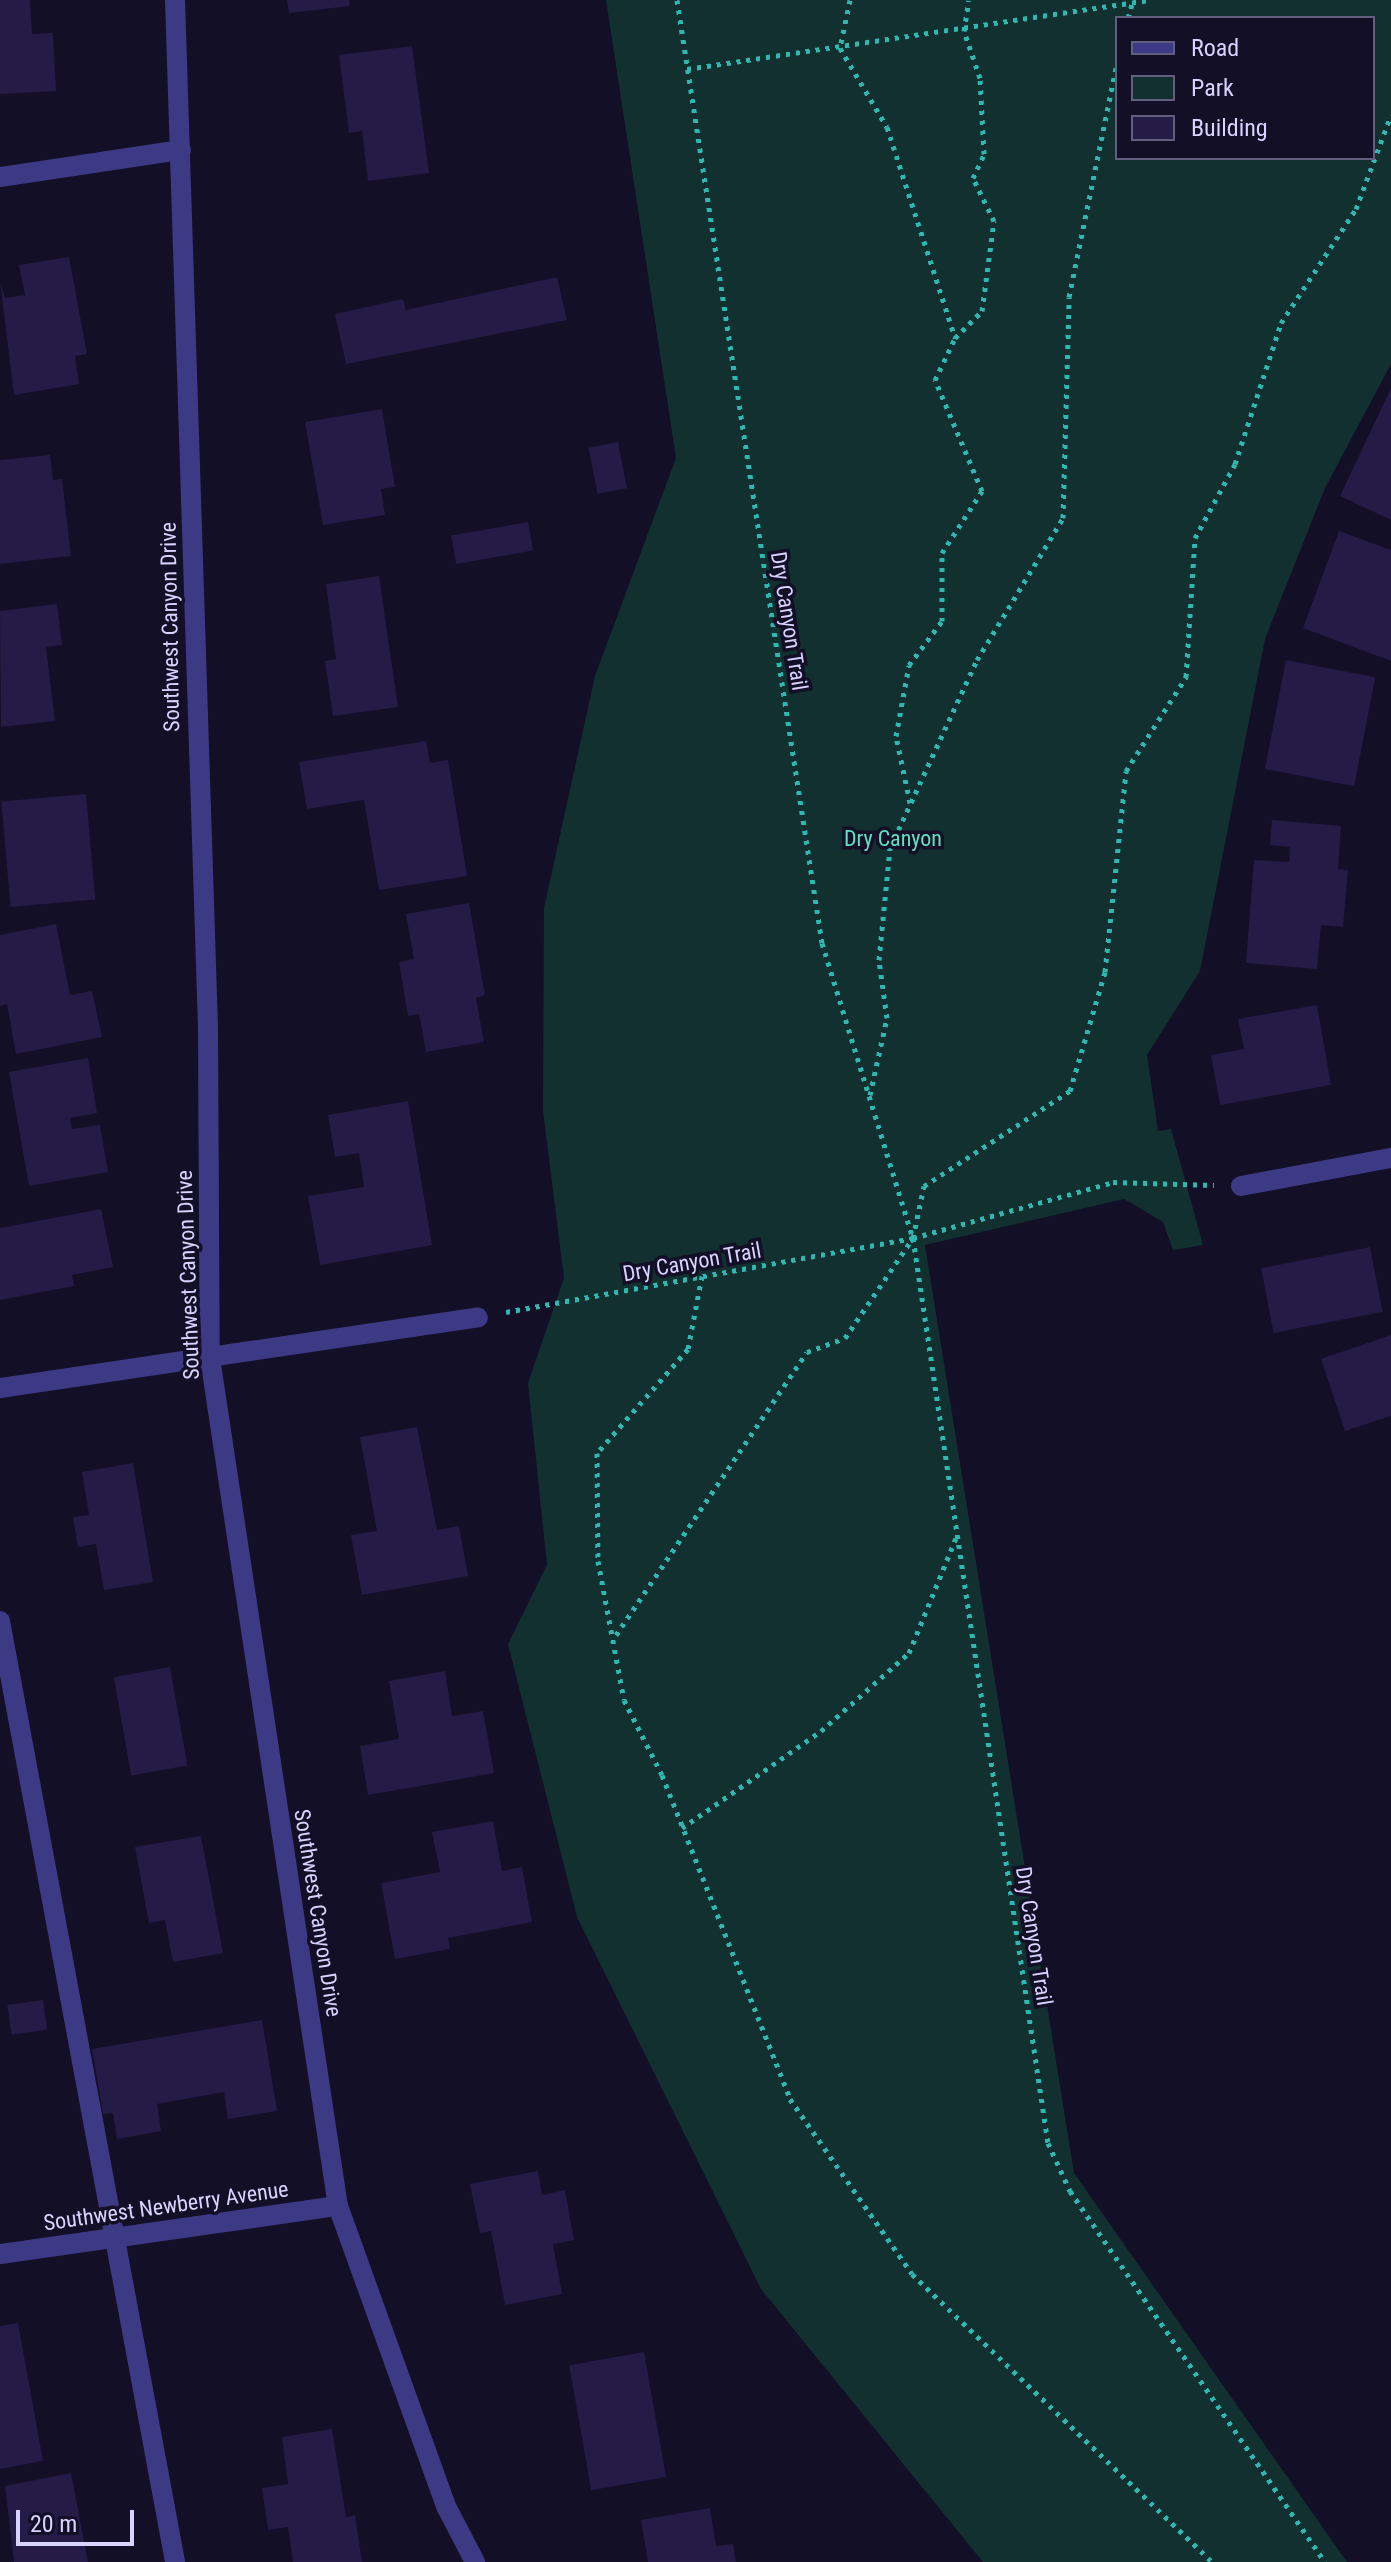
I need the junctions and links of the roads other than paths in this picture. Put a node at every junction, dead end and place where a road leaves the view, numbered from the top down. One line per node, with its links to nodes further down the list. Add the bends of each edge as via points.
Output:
1 (175, 0): 2 (street, Southwest Canyon Drive)
2 (181, 150): 3 (street); 7 (street, Southwest Canyon Drive)
3 (0, 177)
4 (1391, 1158): 5 (street)
5 (1241, 1186)
6 (478, 1317): 7 (street)
7 (210, 1358): 8 (street); 10 (street, Southwest Canyon Drive)
8 (0, 1388)
9 (0, 1621): 11 (street)
10 (338, 2206): 11 (street, Southwest Newberry Avenue); 14 (street, Southwest Canyon Drive, via 447,2508)
11 (111, 2238): 12 (street, Southwest Newberry Avenue); 13 (street)
12 (0, 2254)
13 (175, 2562)
14 (475, 2562)

